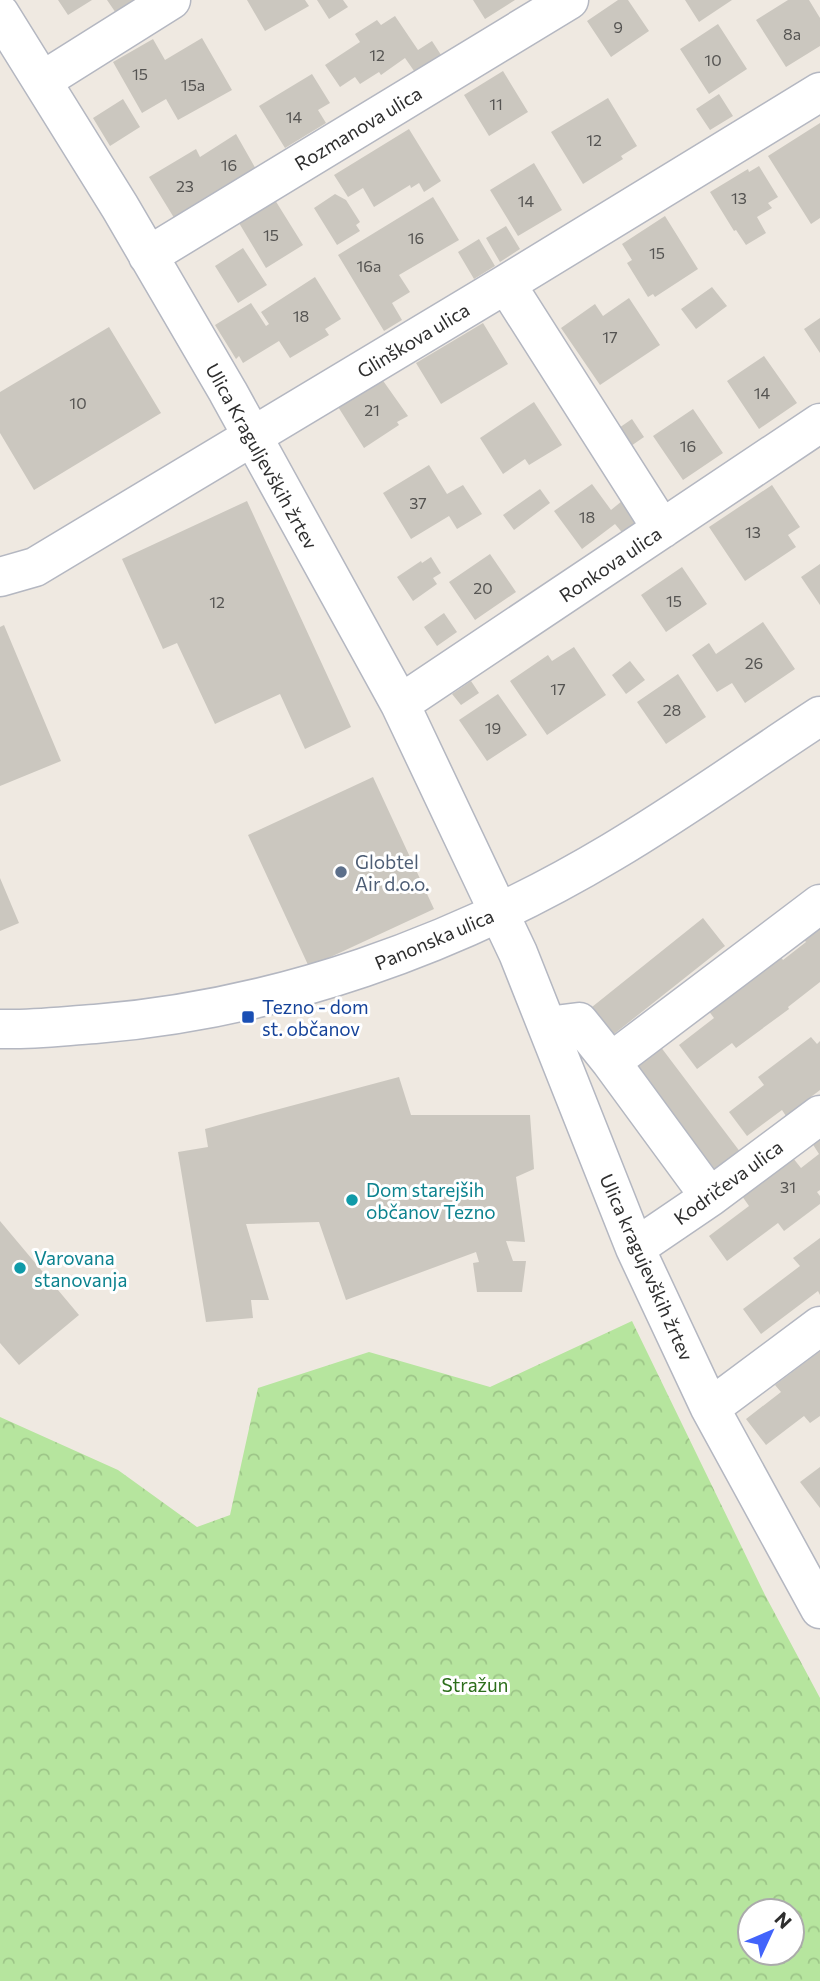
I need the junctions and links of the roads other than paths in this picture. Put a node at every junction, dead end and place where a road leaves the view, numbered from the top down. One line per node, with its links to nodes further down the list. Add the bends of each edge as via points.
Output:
1 (171, 0): 4 (street)
2 (569, 0): 6 (street, Rozmanova ulica)
3 (0, 14): 4 (street, Ulica Kraguljevških žrtev)
4 (42, 81): 6 (street, Ulica Kraguljevških žrtev)
5 (820, 92): 7 (street, Glinškova ulica)
6 (148, 256): 9 (street, Ulica Kraguljevških žrtev)
7 (506, 284): 9 (street, Glinškova ulica); 10 (street)
8 (820, 423): 10 (street, Ronkova ulica)
9 (251, 436): 11 (street, Glinškova ulica, via 34,567); 12 (street, Ulica Kraguljevških žrtev)
10 (662, 529): 12 (street, Ronkova ulica)
11 (0, 577)
12 (400, 704): 15 (street, Ulica Kraguljevških žrtev)
13 (820, 716): 15 (street, Panonska ulica, via 612,852)
14 (820, 904): 18 (street)
15 (499, 912): 16 (street, Ulica kragujevških žrtev); 17 (street, Panonska ulica, via 369,967 226,1006 125,1021)
16 (547, 1026): 18 (street, via 579,1022); 21 (street, Ulica kragujevških žrtev)
17 (0, 1028)
18 (611, 1062): 20 (street)
19 (820, 1115): 20 (street, Kodričeva ulica)
20 (710, 1197): 21 (street, Kodričeva ulica)
21 (635, 1248): 23 (street, Ulica kragujevških žrtev)
22 (820, 1326): 23 (street)
23 (710, 1408): 24 (street, Ulica kragujevških žrtev)
24 (811, 1565): 25 (street, Ulica kragujevških žrtev)
25 (820, 1609)

